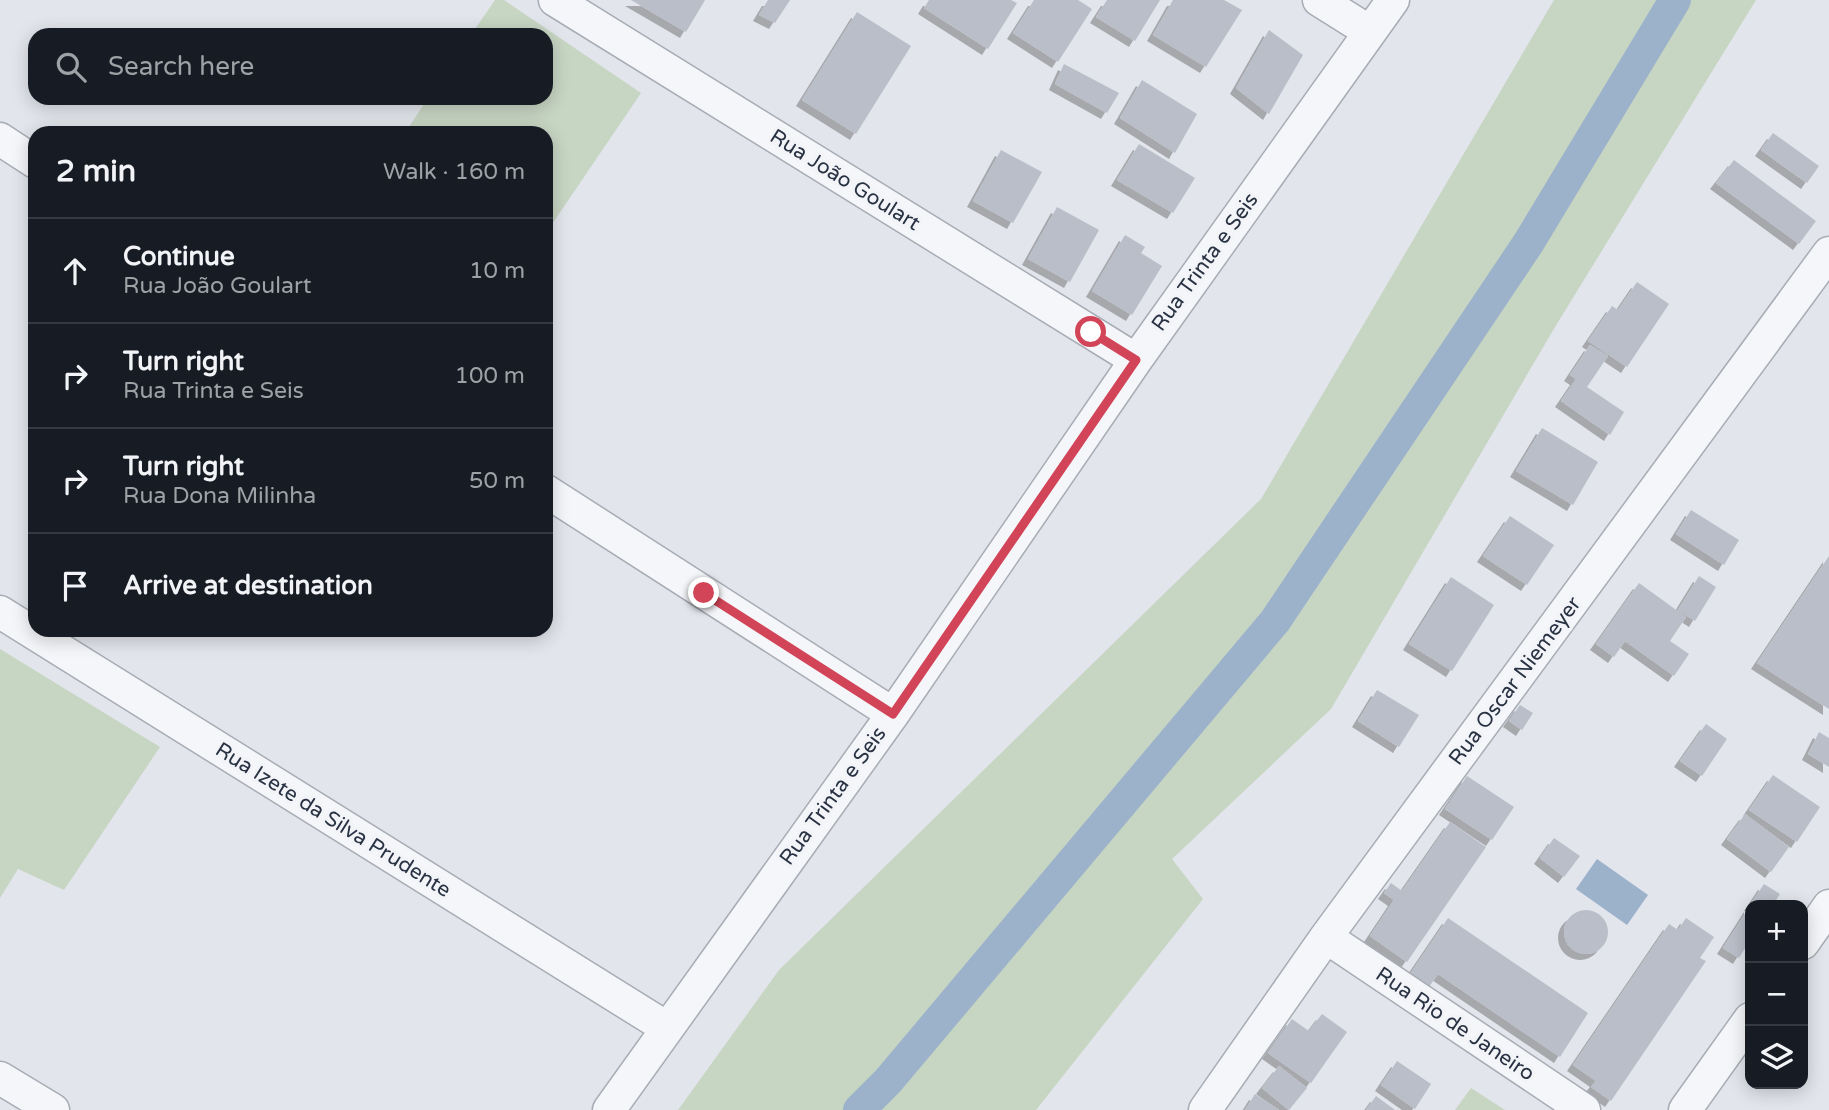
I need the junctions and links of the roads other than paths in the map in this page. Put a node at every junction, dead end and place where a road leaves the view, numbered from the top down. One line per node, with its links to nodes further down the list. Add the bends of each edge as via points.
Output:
1 (555, 0): 8 (street, Rua João Goulart)
2 (1319, 0): 4 (street)
3 (1393, 0): 4 (street, Rua Trinta e Seis)
4 (1370, 32): 8 (street, Rua Trinta e Seis)
5 (0, 139): 6 (street)
6 (28, 157)
7 (1829, 253): 16 (street, Rua Oscar Niemeyer)
8 (1136, 360): 13 (street, Rua Trinta e Seis)
9 (553, 495): 13 (street)
10 (0, 612): 11 (street, Rua Izete da Silva Prudente)
11 (28, 629)
12 (40, 637): 18 (street, Rua Izete da Silva Prudente)
13 (893, 714): 18 (street, Rua Trinta e Seis)
14 (1829, 906): 15 (street)
15 (1808, 936)
16 (1326, 937): 22 (street, Rua Oscar Niemeyer); 23 (street, Rua Rio de Janeiro)
17 (1745, 1026): 24 (street)
18 (667, 1028): 21 (street, Rua Trinta e Seis)
19 (0, 1078): 20 (street)
20 (53, 1110)
21 (609, 1110)
22 (1205, 1110)
23 (1584, 1110)
24 (1685, 1110)

